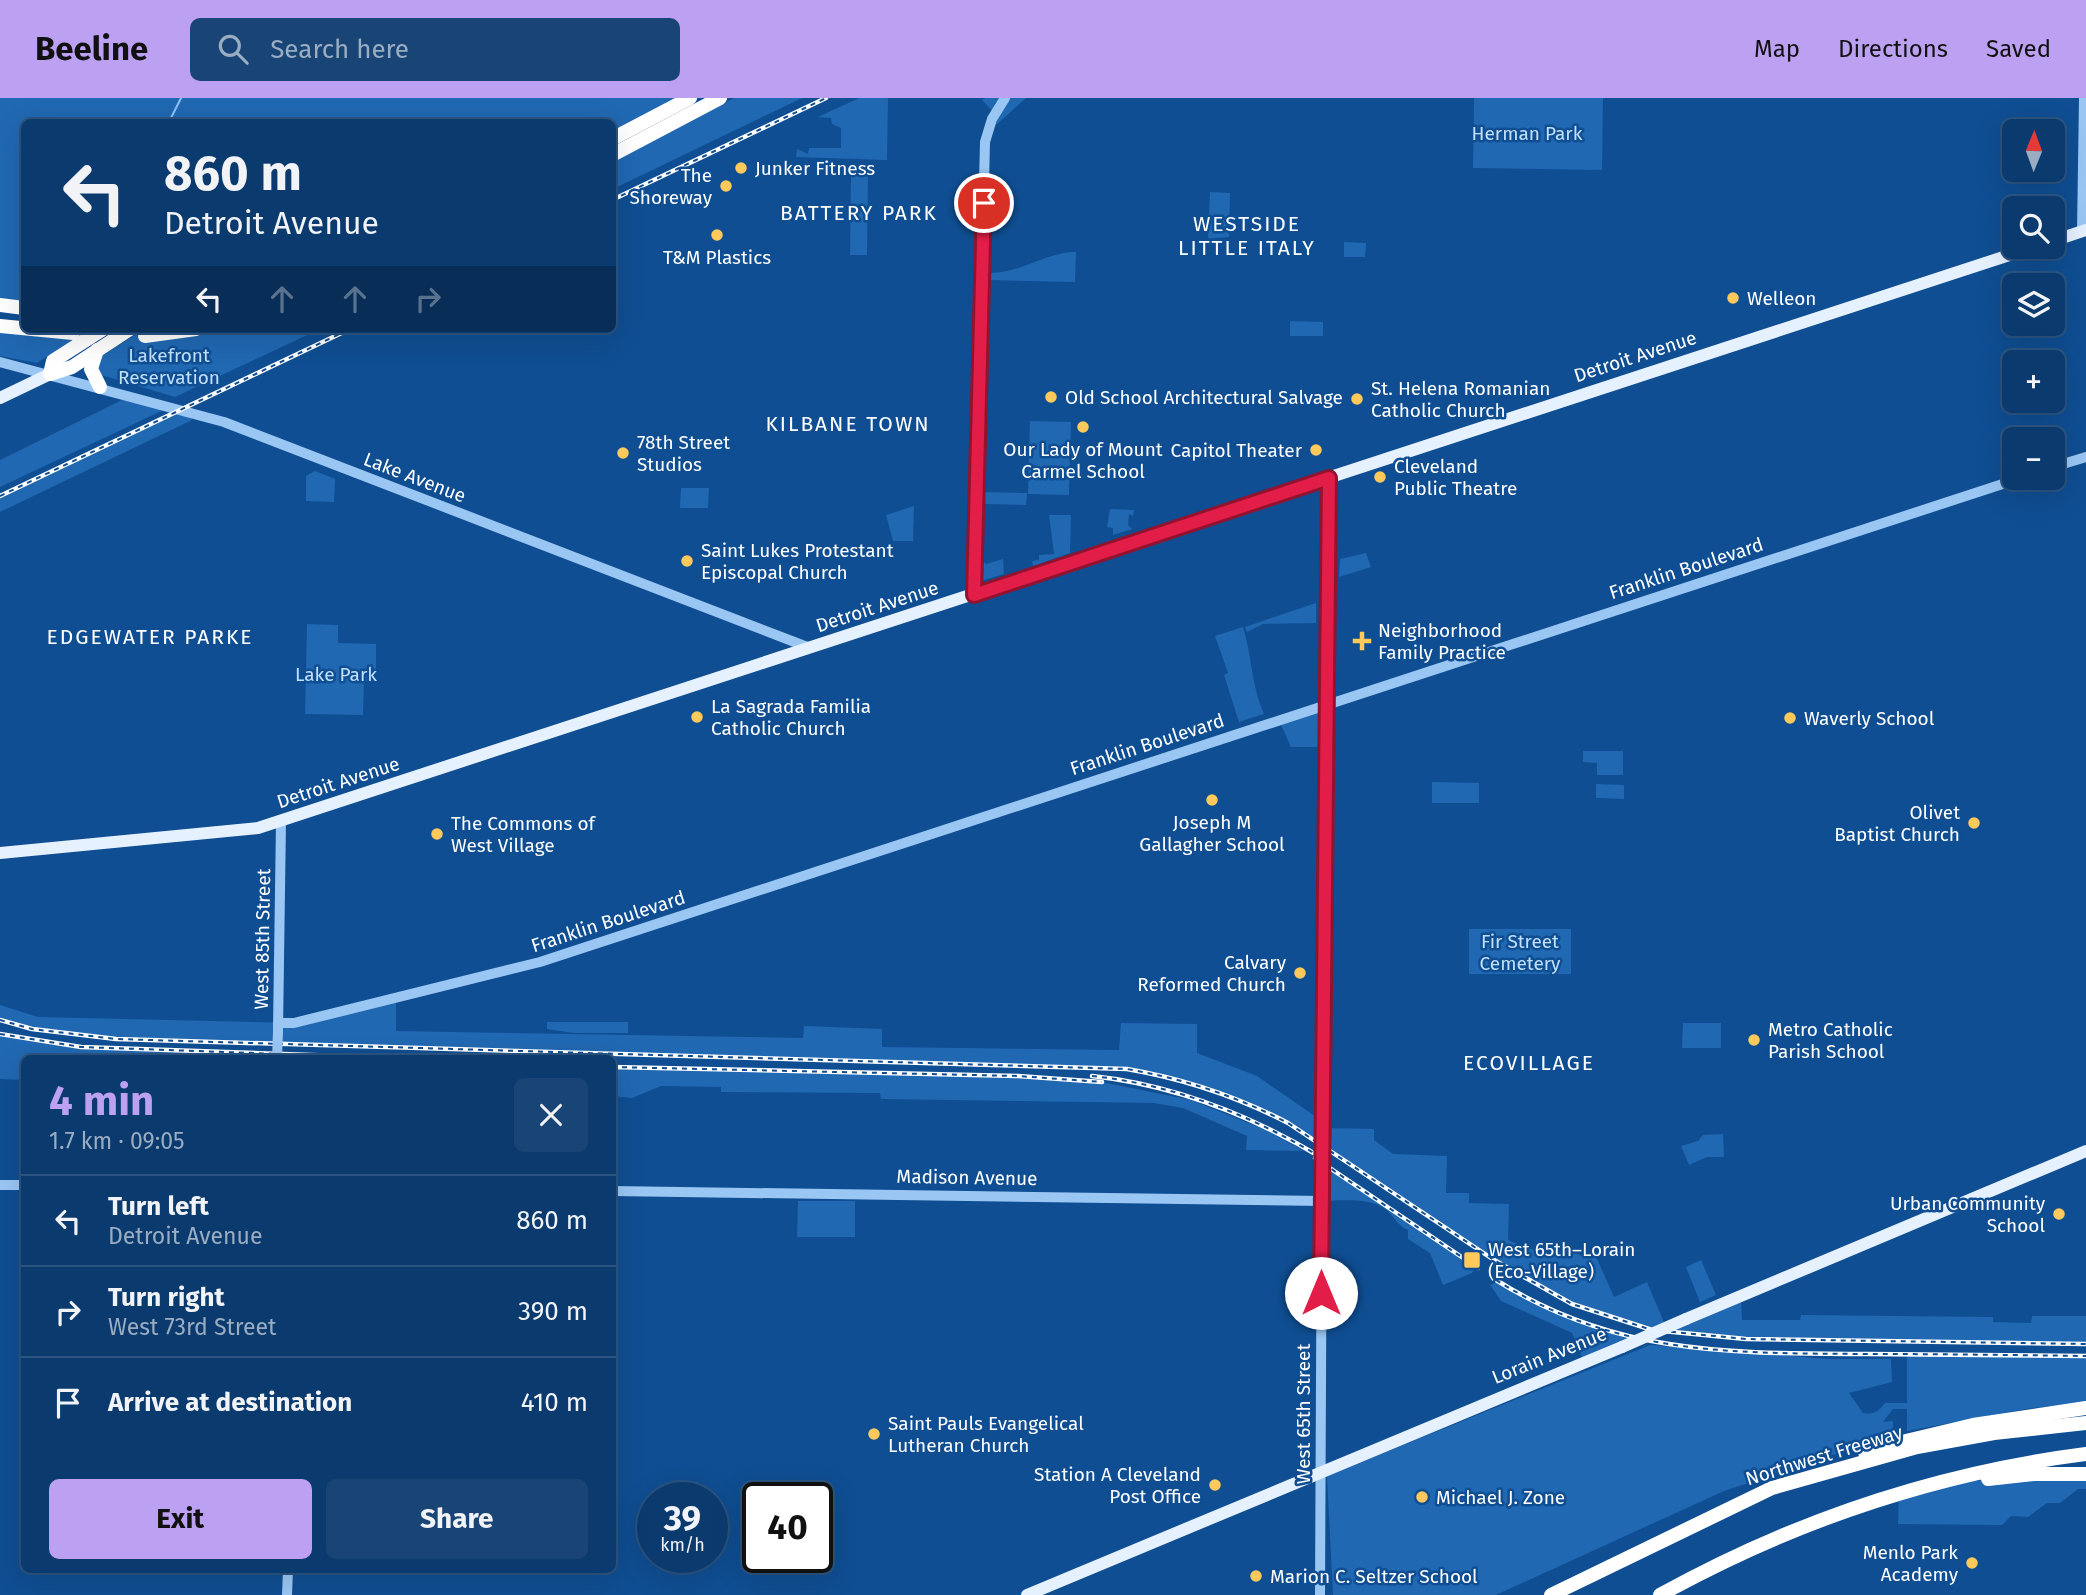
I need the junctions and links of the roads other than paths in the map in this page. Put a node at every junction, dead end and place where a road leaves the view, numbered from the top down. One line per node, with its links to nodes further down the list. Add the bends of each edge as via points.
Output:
1 (690, 98): 5 (highway)
2 (720, 98): 6 (highway)
3 (1005, 98): 29 (street, via 994,113 985,142)
4 (2084, 98): 7 (street)
5 (616, 137)
6 (616, 153)
7 (2084, 231): 8 (main road)
8 (2065, 237)
9 (2002, 257): 27 (main road, Detroit Avenue)
10 (0, 304): 11 (highway)
11 (21, 308)
12 (0, 326): 13 (highway)
13 (21, 328)
14 (64, 333): 18 (highway)
15 (97, 333): 22 (highway, via 54,361)
16 (124, 333): 20 (highway)
17 (167, 333): 19 (highway)
18 (73, 334)
19 (145, 336)
20 (97, 350): 22 (highway, via 72,367); 23 (highway, via 91,369)
21 (0, 362): 22 (street, Lake Avenue)
22 (50, 374): 23 (street, Lake Avenue); 24 (main road)
23 (100, 387): 30 (street, Lake Avenue, via 224,422)
24 (0, 398)
25 (2086, 457): 26 (street)
26 (2065, 463)
27 (1329, 478): 29 (main road, Detroit Avenue); 31 (street, West 65th Street)
28 (2002, 484): 31 (street, Franklin Boulevard)
29 (974, 595): 30 (main road, Detroit Avenue)
30 (810, 648): 32 (main road, Detroit Avenue)
31 (1326, 704): 34 (street, Franklin Boulevard, via 540,962); 40 (street, West 65th Street, bridge)
32 (281, 821): 33 (main road, Detroit Avenue, via 221,834); 34 (street, West 85th Street)
33 (0, 853)
34 (278, 1027): 35 (street, West 85th Street, bridge)
35 (277, 1055)
36 (2086, 1151): 45 (main road, Lorain Avenue, bridge)
37 (0, 1185): 38 (street)
38 (21, 1185)
39 (616, 1191): 40 (street, Madison Avenue)
40 (1322, 1201): 45 (street, West 65th Street)
41 (2086, 1408): 43 (highway, via 2011,1418)
42 (2086, 1423): 43 (highway, Northwest Freeway)
43 (1918, 1442): 52 (highway, Northwest Freeway, via 1772,1488)
44 (2086, 1454): 47 (highway, via 2008,1466)
45 (1321, 1470): 50 (main road, Lorain Avenue); 51 (street, West 65th Street)
46 (2086, 1475): 47 (highway, via 2017,1475)
47 (1925, 1487): 53 (highway, via 1751,1548)
48 (288, 1573): 49 (street)
49 (287, 1595)
50 (1027, 1595)
51 (1320, 1595)
52 (1552, 1595)
53 (1660, 1595)

